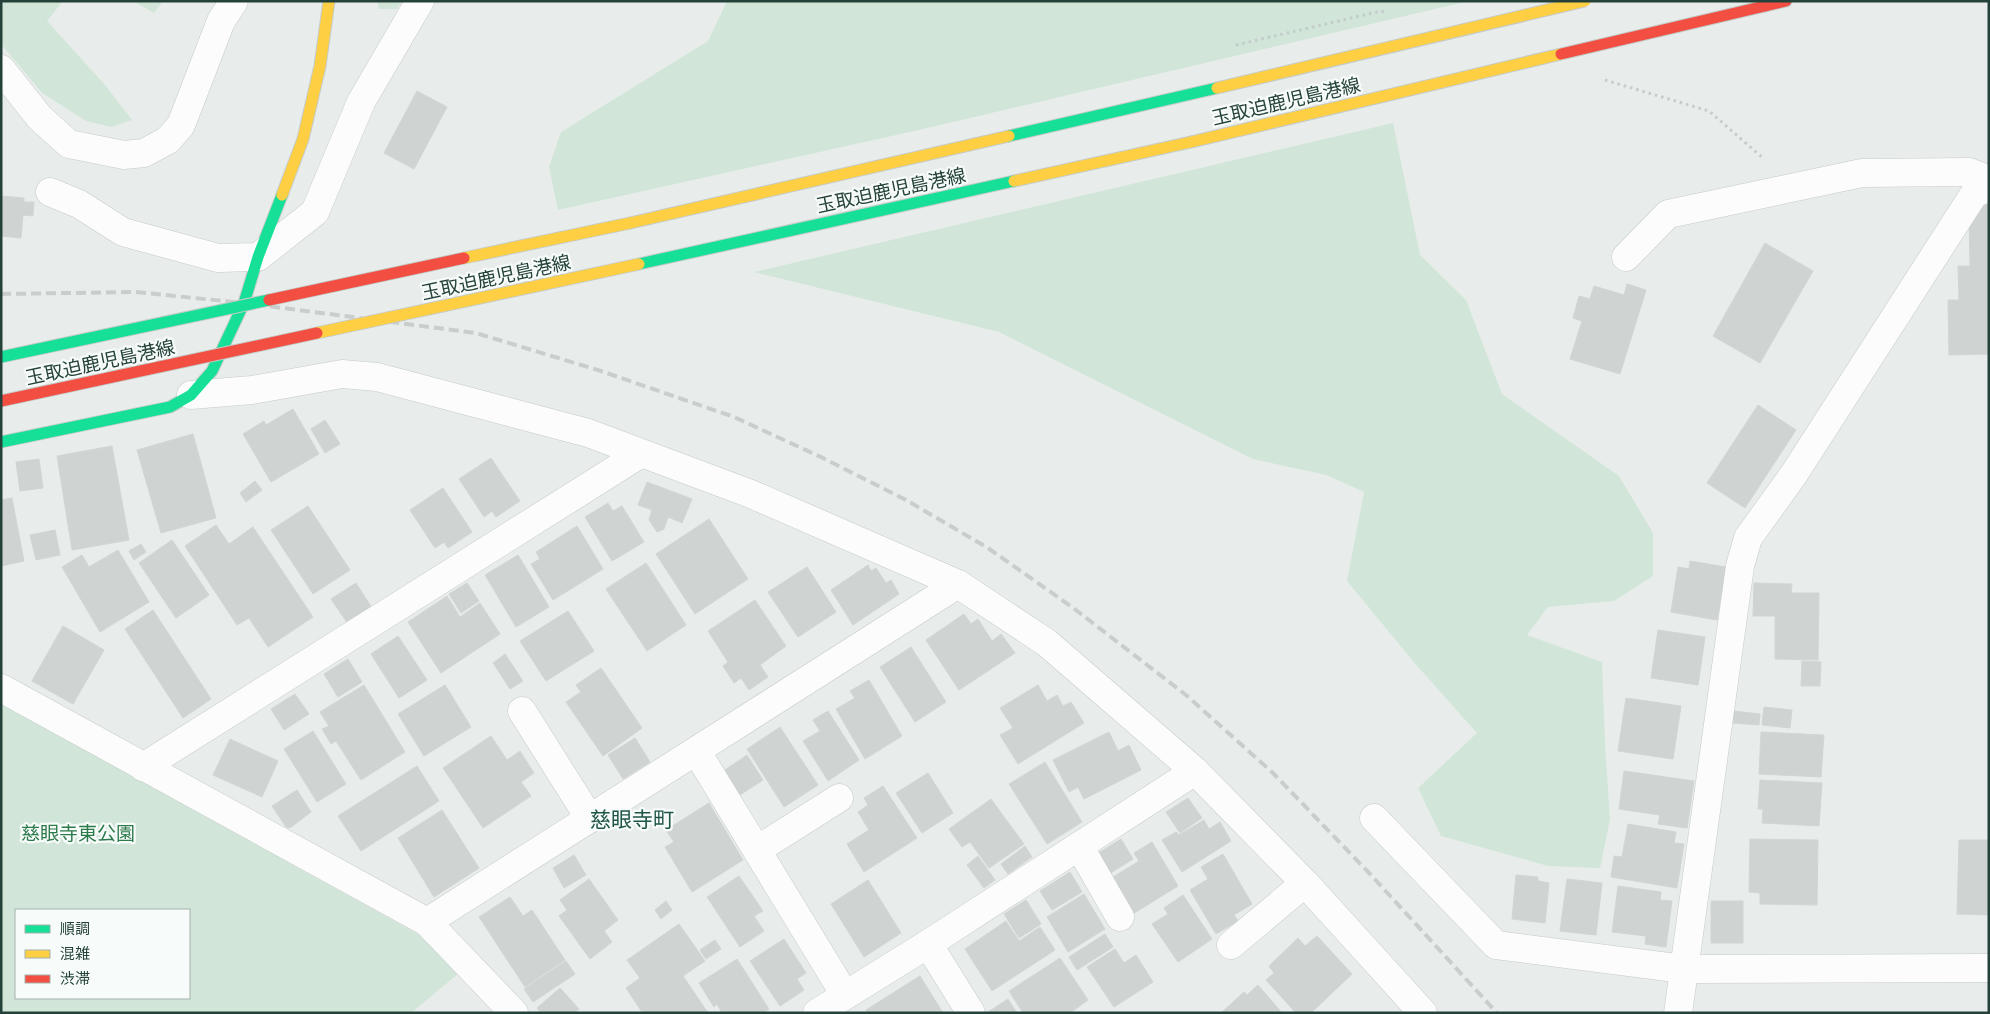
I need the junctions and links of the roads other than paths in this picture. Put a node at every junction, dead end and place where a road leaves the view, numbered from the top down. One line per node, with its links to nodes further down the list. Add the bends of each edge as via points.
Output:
1 (234, 1): 6 (street, via 221,21 181,125 168,140 144,153 124,156 69,144 40,118)
2 (329, 1): 10 (main road, via 320,66 303,139)
3 (420, 1): 10 (street, via 361,102 315,212)
4 (1585, 1): 12 (main road, 玉取迫鹿児島港線, bridge, via 630,223)
5 (1786, 1): 14 (main road, 玉取迫鹿児島港線, bridge, via 1191,142)
6 (1, 69)
7 (1989, 180): 11 (street, via 1969,172 1862,173 1668,214)
8 (1989, 187): 33 (street, via 1974,194 1794,474 1748,538 1740,566)
9 (50, 192): 10 (street, via 79,204 132,235 218,258)
10 (258, 257): 13 (main road, via 244,303 226,343 212,371)
11 (1626, 257)
12 (1, 357)
13 (191, 395): 15 (main road, via 170,407); 16 (street, via 252,390 342,374 359,374 588,433)
14 (1, 401)
15 (1, 442)
16 (640, 454): 17 (street, via 751,494); 21 (street)
17 (958, 584): 20 (street); 22 (street, via 1047,643)
18 (1, 688): 21 (street)
19 (522, 711): 25 (street)
20 (696, 752): 25 (street); 27 (street)
21 (143, 767): 30 (street)
22 (1195, 771): 26 (street); 28 (street)
23 (839, 798): 27 (street)
24 (1374, 818): 33 (street, via 1496,945)
25 (590, 819): 30 (street)
26 (1079, 846): 29 (street); 31 (street)
27 (756, 850): 35 (street)
28 (1305, 883): 32 (street); 39 (street)
29 (1120, 917)
30 (427, 922): 36 (street)
31 (928, 944): 35 (street); 38 (street)
32 (1231, 945)
33 (1684, 968): 34 (street); 40 (street)
34 (1989, 968)
35 (845, 995): 37 (street)
36 (514, 1013)
37 (817, 1013)
38 (971, 1013)
39 (1423, 1013)
40 (1678, 1013)

